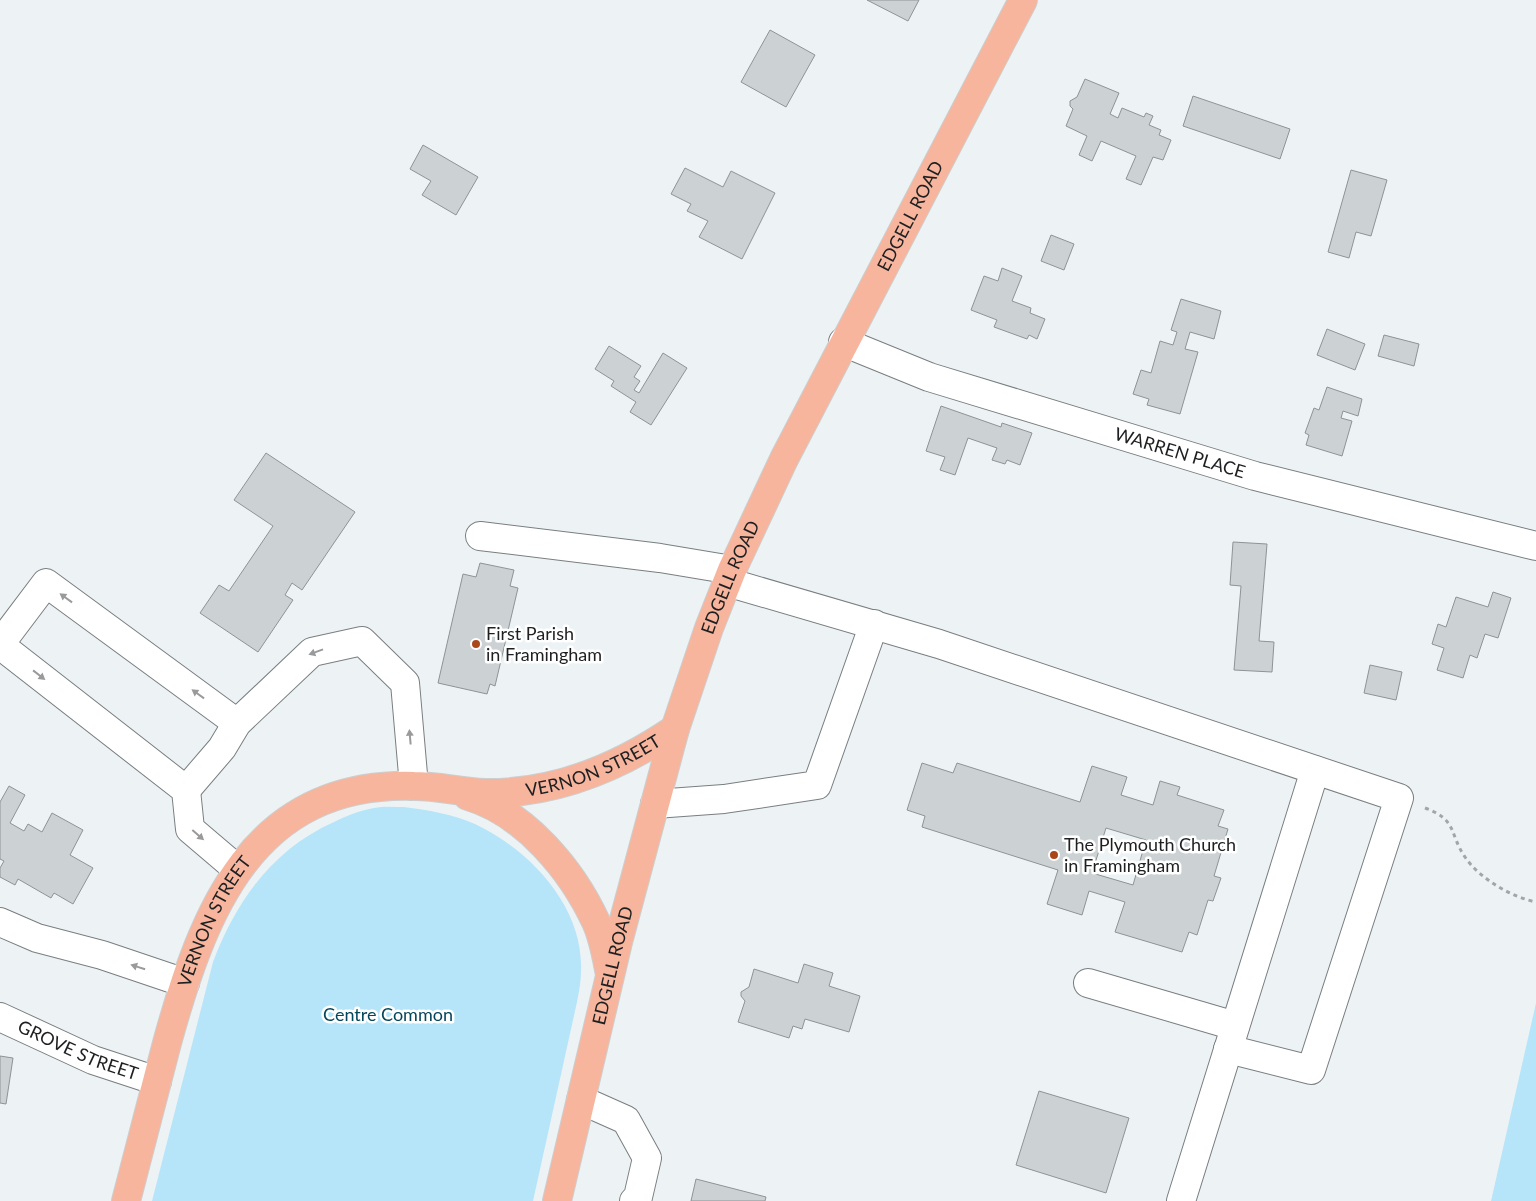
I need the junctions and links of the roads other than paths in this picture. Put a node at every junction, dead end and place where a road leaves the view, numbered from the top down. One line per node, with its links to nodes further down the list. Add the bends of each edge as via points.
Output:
1 (1023, 0): 2 (main road, EDGELL ROAD)
2 (843, 342): 4 (street, WARREN PLACE, via 929,377 1255,476); 5 (main road, EDGELL ROAD)
3 (480, 536): 5 (street, via 660,558)
4 (1530, 544)
5 (730, 576): 6 (street); 9 (main road, EDGELL ROAD)
6 (874, 624): 10 (street); 14 (street, via 817,785 724,799)
7 (0, 645): 8 (street, one-way to 7, via 46,583); 13 (street, one-way to 13)
8 (237, 723): 11 (street, one-way to 8, via 405,683 362,641 312,652); 13 (street, via 222,748)
9 (675, 729): 12 (main road, VERNON STREET, via 630,758 572,781 512,792); 14 (main road, EDGELL ROAD)
10 (1315, 770): 21 (street); 21 (street, via 1399,798 1311,1070)
11 (414, 786): 12 (main road, VERNON STREET); 15 (main road, VERNON STREET, via 355,791 327,800 277,828)
12 (446, 789): 17 (main road, VERNON STREET, via 479,799 505,814 551,854 584,898 597,924)
13 (186, 790): 15 (street, one-way to 15, via 190,828)
14 (655, 804): 17 (main road, EDGELL ROAD)
15 (237, 869): 18 (main road, VERNON STREET, via 207,922)
16 (0, 922): 18 (street, one-way to 16, via 102,955 37,938)
17 (610, 977): 23 (main road, EDGELL ROAD)
18 (184, 983): 22 (main road, VERNON STREET)
19 (1088, 983): 21 (street)
20 (0, 1018): 22 (street, GROVE STREET, via 93,1060)
21 (1232, 1038): 27 (street)
22 (157, 1081): 24 (main road, VERNON STREET)
23 (581, 1100): 25 (main road, EDGELL ROAD); 26 (street, via 626,1120 647,1158 638,1197)
24 (126, 1201)
25 (557, 1201)
26 (634, 1201)
27 (1181, 1201)

